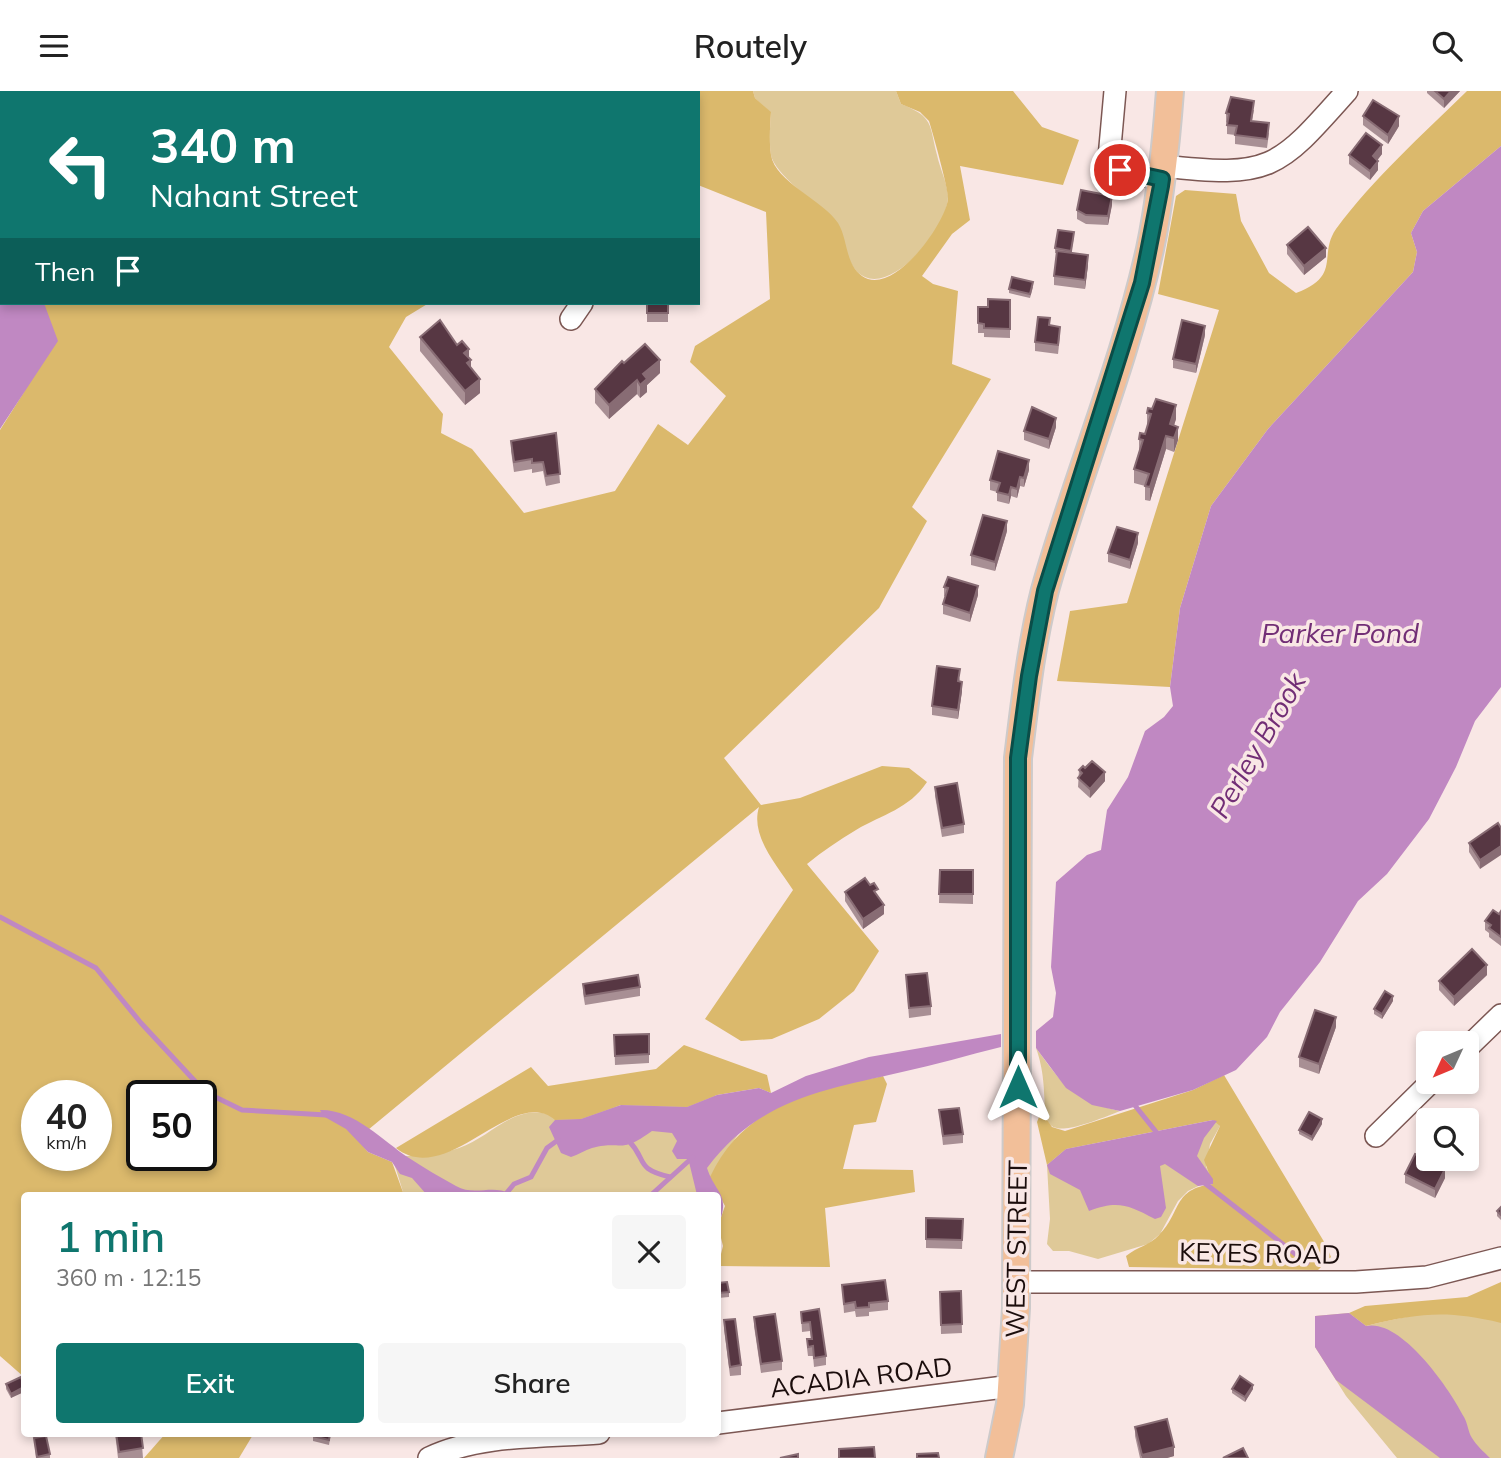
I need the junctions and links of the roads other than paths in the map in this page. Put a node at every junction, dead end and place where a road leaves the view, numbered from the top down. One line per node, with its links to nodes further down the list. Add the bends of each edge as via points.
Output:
1 (1115, 91): 4 (street, via 1110,157 1124,172)
2 (1170, 91): 4 (main road, WEST STREET)
3 (1348, 91): 4 (street, via 1302,141 1268,165)
4 (1163, 172): 10 (main road, WEST STREET, via 1136,305 1045,591 1025,703 1018,758)
5 (1501, 1015): 6 (street)
6 (1479, 1036)
7 (1419, 1094): 8 (street)
8 (1376, 1136)
9 (1501, 1258): 10 (street, KEYES ROAD, via 1427,1277 1356,1282)
10 (1016, 1282): 11 (main road, WEST STREET)
11 (1012, 1386): 12 (street, ACADIA ROAD); 15 (main road, WEST STREET)
12 (721, 1423)
13 (548, 1437): 14 (street, via 463,1446)
14 (429, 1458)
15 (999, 1458)

